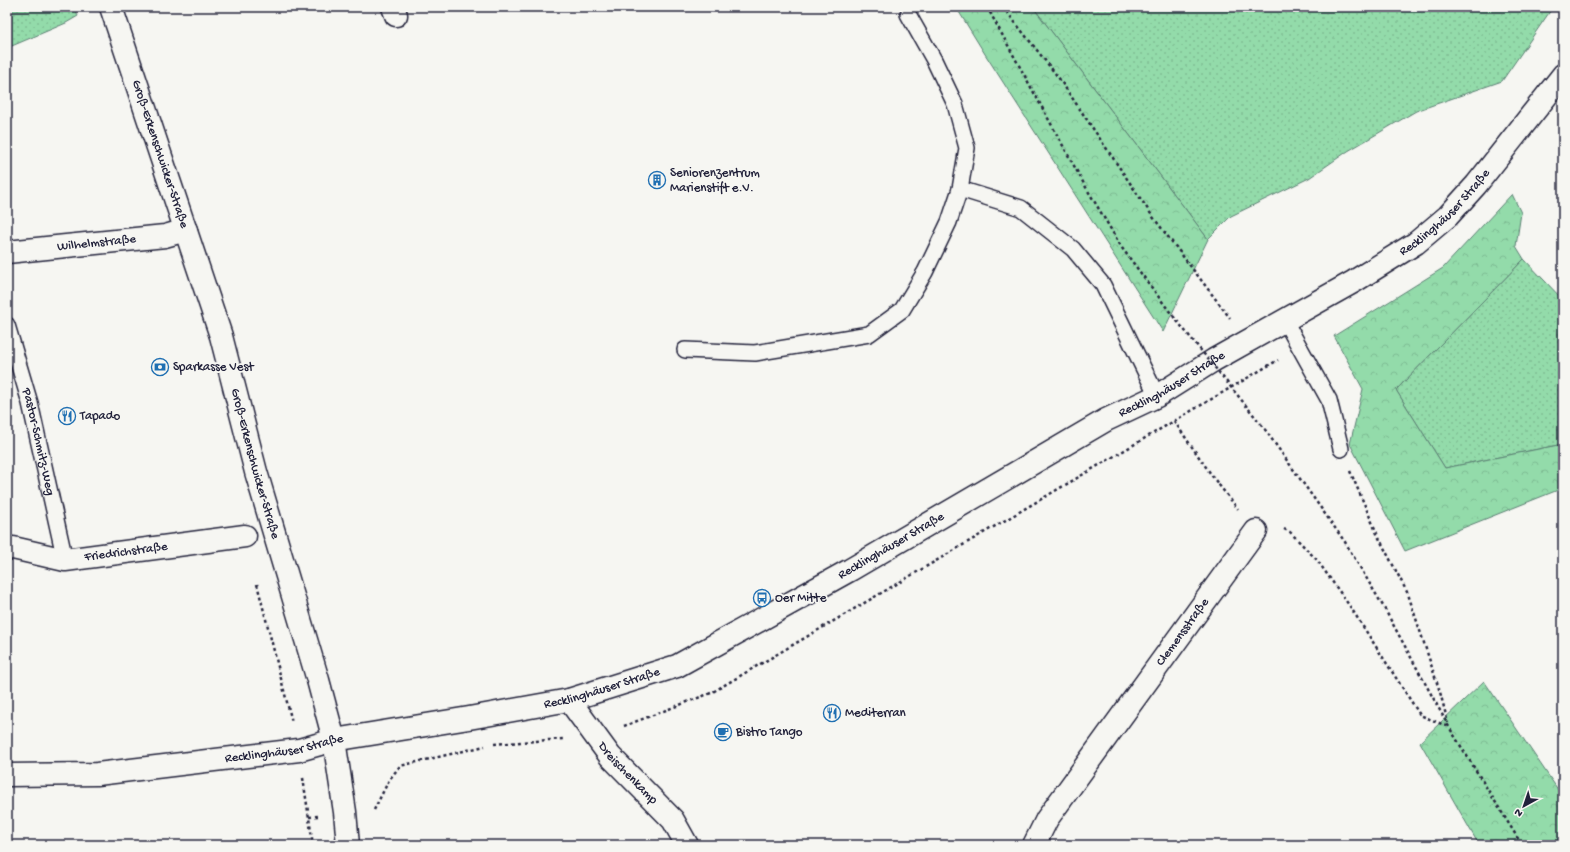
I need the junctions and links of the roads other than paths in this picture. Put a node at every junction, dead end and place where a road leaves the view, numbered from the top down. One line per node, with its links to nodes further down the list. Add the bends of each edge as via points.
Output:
1 (111, 7): 5 (street, Groß-Erkenschwicker-Straße)
2 (908, 14): 4 (lane, via 955,104 967,148)
3 (1563, 75): 7 (street, Recklinghäuser Straße, via 1476,186 1448,216 1416,243)
4 (960, 189): 9 (lane, via 949,222 925,272 902,310 869,334 755,353); 10 (lane, via 1021,208 1073,249 1102,285)
5 (186, 230): 6 (street, Wilhelmstraße, via 165,236); 17 (street, Groß-Erkenschwicker-Straße, via 221,336 256,472)
6 (7, 252)
7 (1285, 321): 10 (street, Recklinghäuser Straße, via 1214,360); 11 (lane, via 1329,400)
8 (7, 326): 15 (lane, Pastor-Schmitz-Weg, via 30,403)
9 (685, 350)
10 (1157, 396): 16 (street, Recklinghäuser Straße, via 1106,420 843,574 677,666)
11 (1341, 449)
12 (1256, 531): 21 (street, Clemensstraße, via 1047,819)
13 (246, 536): 15 (street, Friedrichstraße)
14 (7, 549): 15 (street, Friedrichstraße, via 13,548)
15 (65, 560)
16 (569, 700): 17 (street, Recklinghäuser Straße); 20 (street, Dreischenkamp, via 610,756 673,820)
17 (334, 740): 18 (street, Recklinghäuser Straße, via 299,750 97,774); 19 (street, Groß-Erkenschwicker-Straße)
18 (7, 775)
19 (348, 845)
20 (687, 845)
21 (1034, 845)

